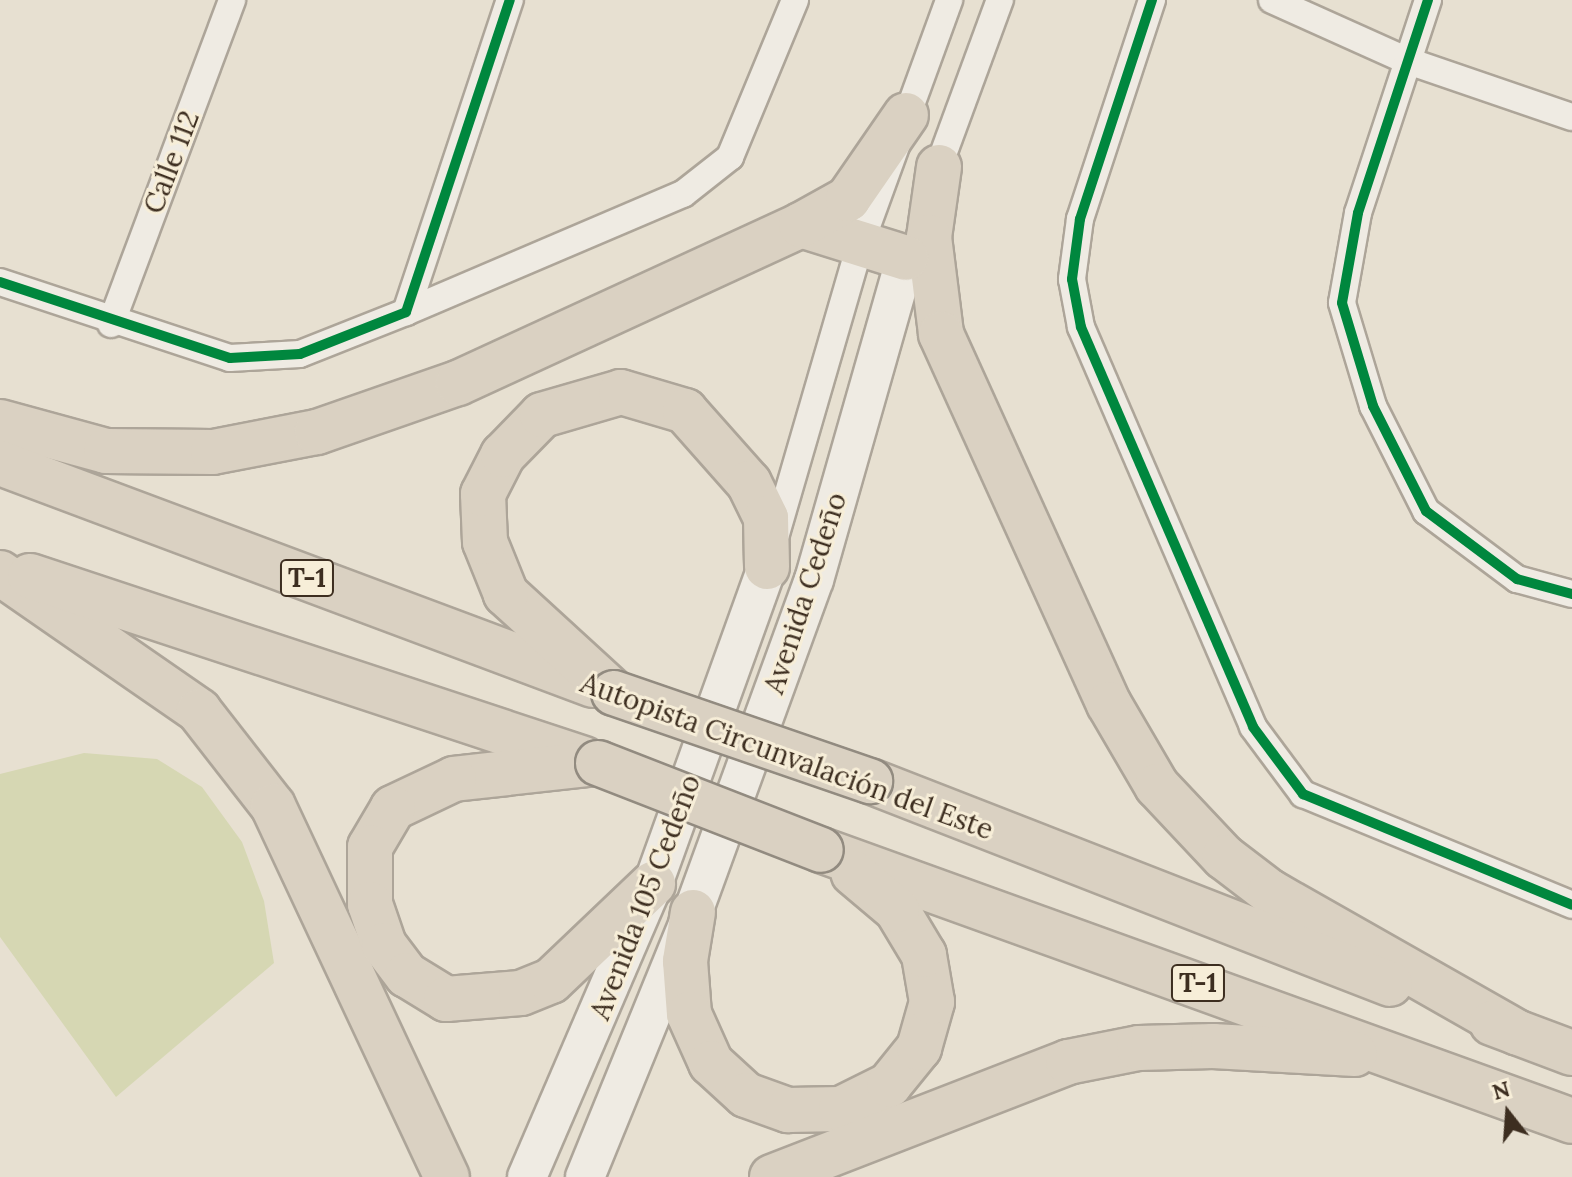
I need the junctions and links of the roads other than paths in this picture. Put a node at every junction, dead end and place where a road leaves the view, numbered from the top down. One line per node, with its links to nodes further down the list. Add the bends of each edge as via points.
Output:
1 (232, 0): 18 (street, Calle 112)
2 (510, 0): 17 (street)
3 (795, 0): 17 (street, via 730,157 683,194)
4 (949, 0): 10 (street, Avenida Cedeño)
5 (1000, 0): 12 (street, Avenida Cedeño)
6 (1152, 0): 29 (street, via 1080,219 1072,279 1081,327 1253,727 1303,794)
7 (1272, 0): 9 (street)
8 (1428, 0): 9 (street)
9 (1408, 61): 11 (street); 24 (street, via 1358,213 1342,303 1373,406 1426,511 1517,579)
10 (906, 115): 13 (highway, via 848,199); 14 (street, Avenida Cedeño)
11 (1572, 117)
12 (939, 167): 15 (street, Avenida Cedeño); 31 (highway, via 929,237 941,334 1109,704 1157,786 1224,857 1270,892)
13 (801, 225): 14 (highway); 19 (highway, via 458,383 317,432 213,452 106,451)
14 (860, 245): 15 (highway); 22 (street, Avenida Cedeño)
15 (906, 258): 30 (main road, Avenida Cedeño, via 814,580)
16 (0, 282): 18 (street)
17 (406, 312): 18 (street, via 300,354 230,358)
18 (111, 324)
19 (0, 422)
20 (0, 463): 25 (highway, Autopista Circunvalación del Este / T-1)
21 (0, 566): 26 (highway, T-1)
22 (767, 567): 25 (highway, via 766,518 749,483 685,411 621,392 542,415 503,455 483,494 485,542 506,594); 28 (main road, Avenida 105 Cedeño)
23 (0, 573): 35 (highway, via 199,711 273,806)
24 (1572, 594)
25 (614, 693): 31 (highway, Autopista Circunvalación del Este / T-1, bridge, via 870,781)
26 (598, 763): 27 (highway, T-1, bridge); 28 (highway, via 454,779 393,808 369,862 370,904 384,945 407,975 446,999 508,996 551,981)
27 (821, 850): 30 (highway, via 897,910 924,955 932,1002 919,1048 889,1085 841,1109 788,1110 746,1095 711,1063 689,1014 685,961); 33 (highway, T-1)
28 (653, 884): 36 (main road, Avenida 105 Cedeño)
29 (1572, 905)
30 (693, 912): 37 (main road, Avenida Cedeño)
31 (1518, 1033): 32 (highway, Autopista Circunvalación del Este / T-1)
32 (1572, 1053)
33 (1413, 1059): 34 (highway, T-1); 38 (highway, via 1213,1046 1125,1051 1009,1083)
34 (1572, 1121)
35 (447, 1177)
36 (527, 1177)
37 (585, 1177)
38 (772, 1177)

